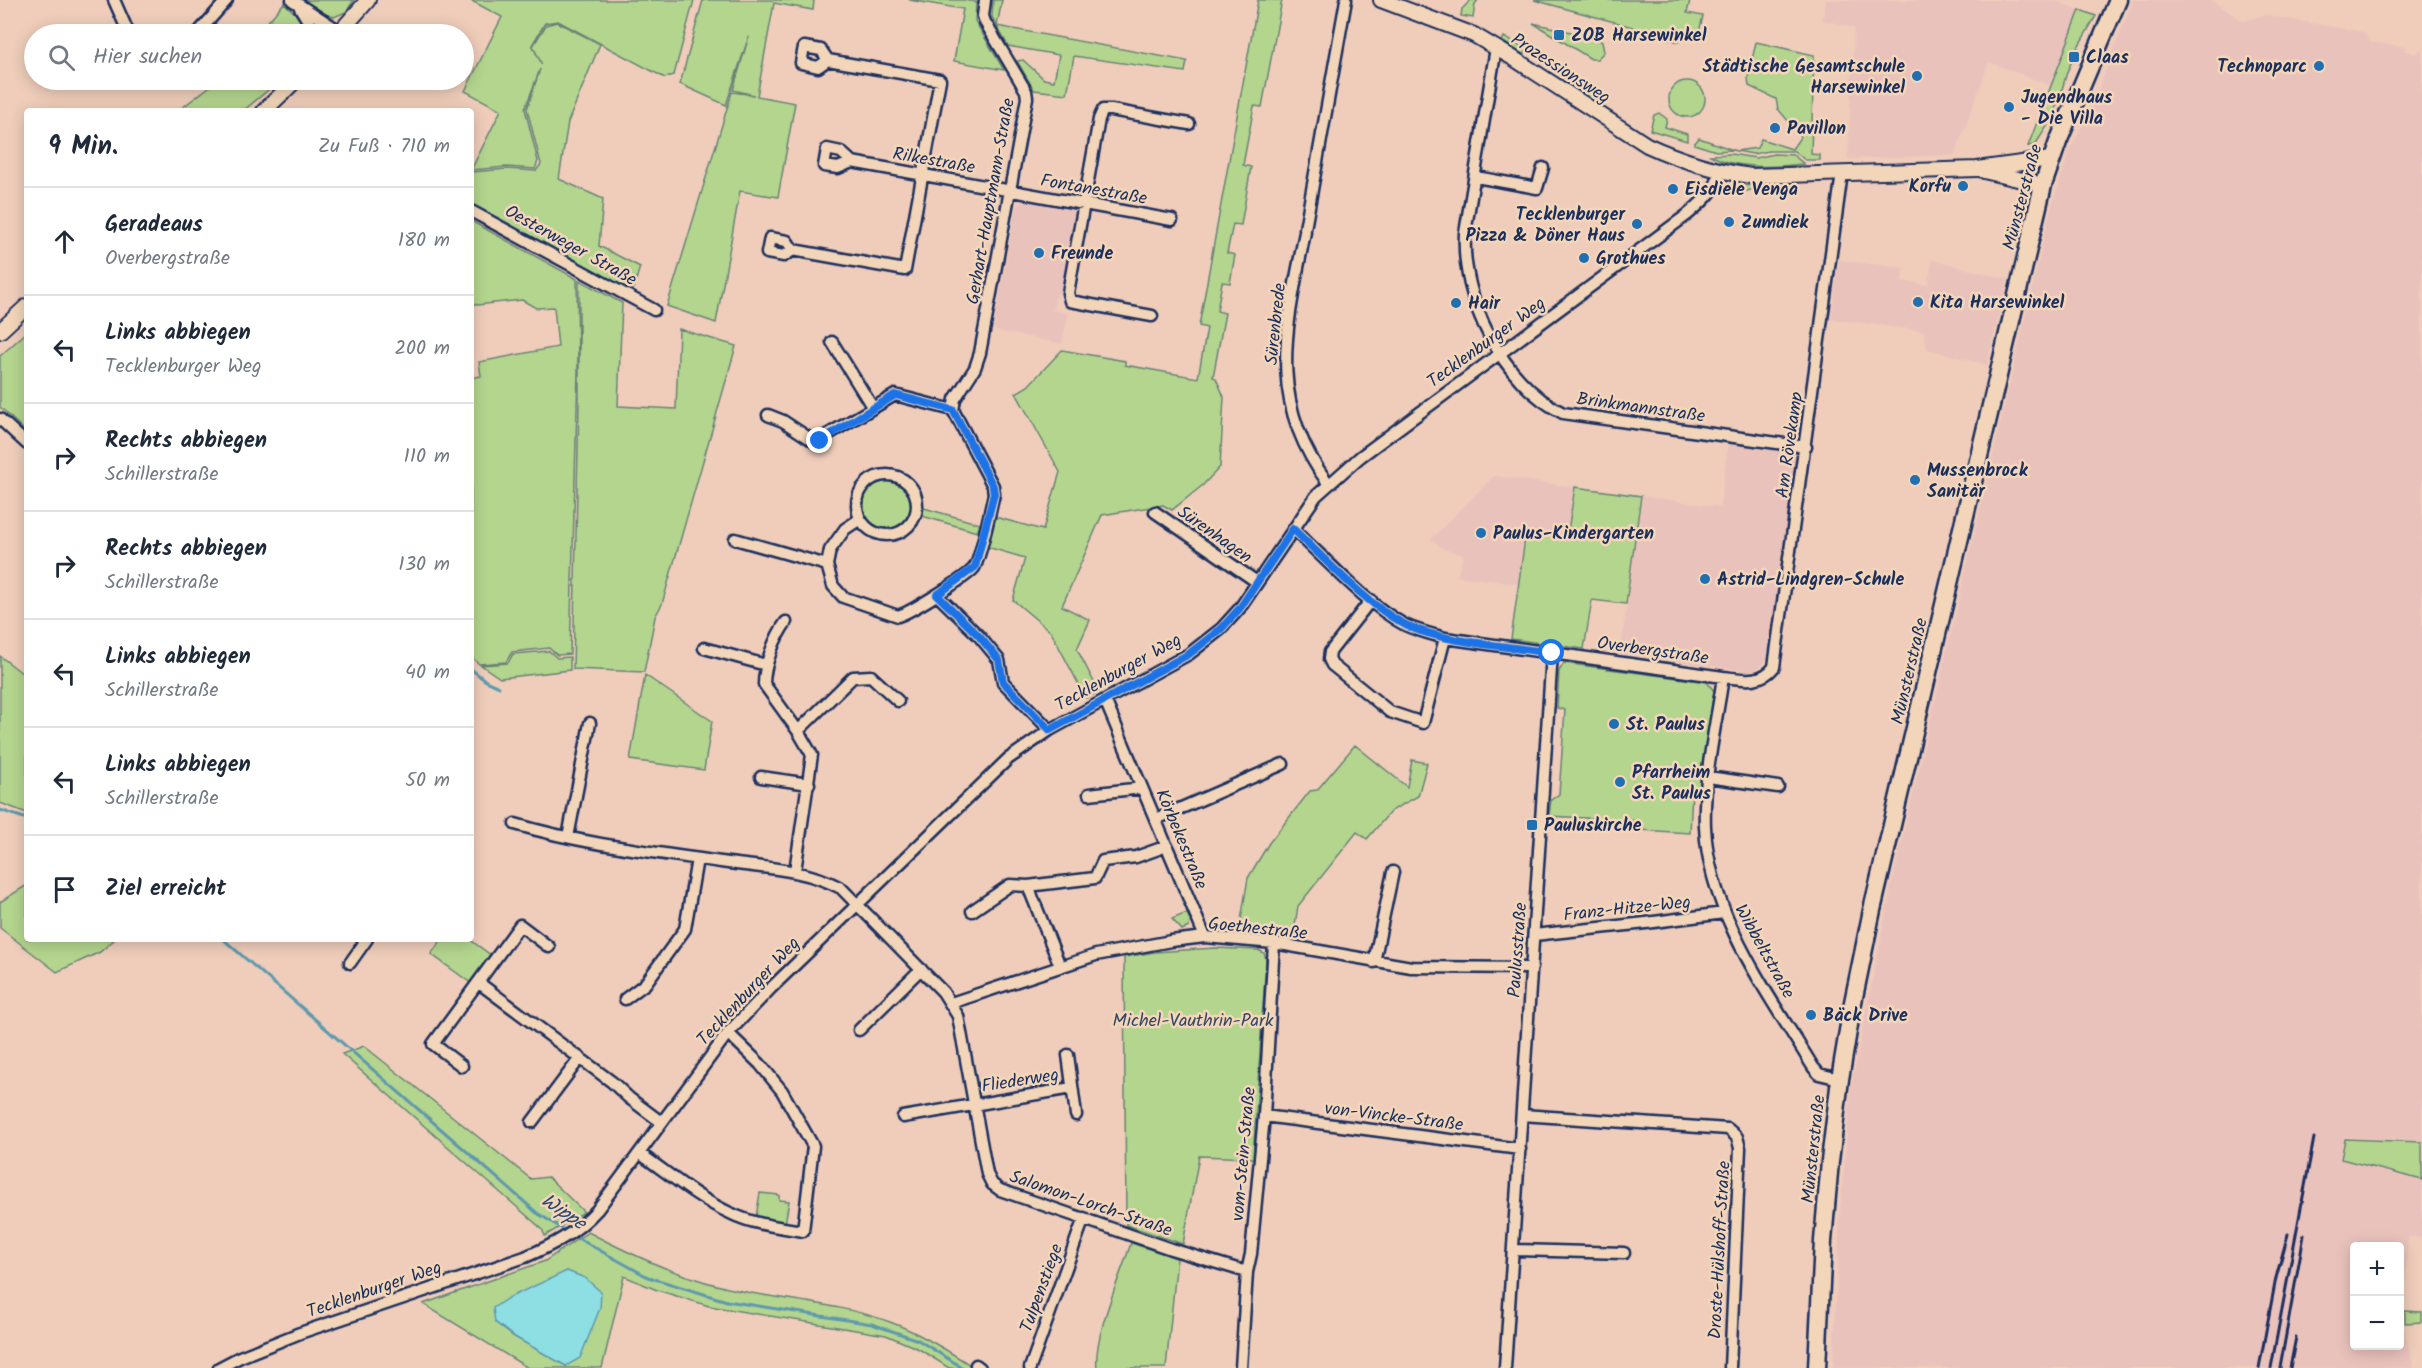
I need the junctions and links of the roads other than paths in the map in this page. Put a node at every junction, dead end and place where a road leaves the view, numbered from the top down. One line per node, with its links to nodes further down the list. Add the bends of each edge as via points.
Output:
1 (114, 0): 9 (street)
2 (227, 0): 10 (street)
3 (368, 0): 13 (street)
4 (985, 0): 28 (street, Gerhart-Hauptmann-Straße, via 985,22 1027,98)
5 (1346, 0): 45 (street, Sürenbrede, via 1287,327 1285,374 1301,433)
6 (1381, 0): 14 (street, Prozessionsweg, via 1446,23)
7 (2118, 0): 19 (main road, Münsterstraße)
8 (295, 3): 11 (street); 12 (street)
9 (125, 24)
10 (206, 24)
11 (309, 24)
12 (326, 24)
13 (348, 24)
14 (1496, 48): 23 (street, Prozessionsweg, via 1647,145); 26 (street, Brinkmannstraße)
15 (828, 60): 25 (street, via 940,80)
16 (287, 90): 17 (street)
17 (271, 108)
18 (1189, 124): 29 (street, via 1103,110)
19 (2051, 159): 22 (street); 27 (main road, Münsterstraße)
20 (852, 162): 25 (street, Rilkestraße)
21 (1543, 168): 26 (street, via 1538,188)
22 (1977, 169): 24 (street); 27 (street)
23 (1720, 171): 24 (street, via 1751,176); 38 (street, Tecklenburger Weg, via 1713,190 1694,210)
24 (1842, 173): 44 (street, Am Rövekamp)
25 (924, 175): 28 (street, Rilkestraße); 32 (street, via 905,270)
26 (1476, 177): 38 (street, Brinkmannstraße, via 1465,233 1465,268 1480,315)
27 (2043, 185): 101 (main road, Münsterstraße, via 1872,910)
28 (1010, 190): 29 (street, Fontanestraße); 40 (street, Gerhart-Hauptmann-Straße, via 980,353)
29 (1083, 204): 31 (street, Fontanestraße); 35 (street, via 1068,293 1070,301)
30 (474, 213): 34 (street, Oesterweger Straße)
31 (1172, 220)
32 (793, 250)
33 (24, 309): 36 (street)
34 (654, 310)
35 (1152, 316)
36 (0, 331)
37 (832, 342): 39 (street)
38 (1501, 353): 44 (street, Brinkmannstraße, via 1531,392 1563,413); 45 (street, Tecklenburger Weg)
39 (873, 408): 40 (street, via 900,395); 41 (street, via 815,442)
40 (953, 410): 52 (street, via 994,494 975,567)
41 (768, 415)
42 (0, 419): 43 (street)
43 (24, 441)
44 (1806, 447): 59 (street, Am Rövekamp, via 1774,667 1759,679)
45 (1328, 483): 48 (street, Tecklenburger Weg)
46 (1155, 512): 51 (street, Sürenhagen)
47 (860, 519): 47 (street, via 857,498 869,480 878,476 898,477 913,491 916,511 905,528 896,533 876,533); 50 (street, via 836,539)
48 (1293, 529): 51 (street, Tecklenburger Weg); 53 (street, Overbergstraße)
49 (735, 539): 50 (street)
50 (827, 565): 52 (street, via 838,594 888,614 907,614)
51 (1257, 582): 60 (street, Tecklenburger Weg, via 1227,622 1203,644)
52 (937, 595): 63 (street, via 986,644 999,660 1003,682)
53 (1371, 600): 55 (street, Overbergstraße, via 1407,626); 55 (street, via 1330,652 1329,659 1390,712 1424,723)
54 (786, 622): 58 (street)
55 (1445, 638): 57 (street, Overbergstraße)
56 (704, 648): 58 (street)
57 (1552, 653): 59 (street, Overbergstraße); 83 (street, Paulusstraße)
58 (766, 665): 64 (street, via 766,689)
59 (1723, 677): 67 (street, Wibbeltstraße)
60 (1105, 700): 63 (street, Tecklenburger Weg); 70 (street, Körbekestraße)
61 (898, 701): 64 (street, via 871,676 853,677)
62 (590, 723): 74 (street)
63 (1050, 730): 80 (street, Tecklenburger Weg, via 1008,759)
64 (798, 731): 68 (street, via 812,755)
65 (1283, 764): 72 (street)
66 (761, 777): 68 (street)
67 (1708, 777): 69 (street); 82 (street, Wibbeltstraße, via 1708,854)
68 (809, 784): 77 (street)
69 (1778, 787)
70 (1142, 788): 71 (street, Körbekestraße); 72 (street, Körbekestraße)
71 (1089, 794)
72 (1156, 819): 75 (street, Körbekestraße)
73 (514, 824): 74 (street, Salomon-Lorch-Straße)
74 (568, 837): 76 (street, Salomon-Lorch-Straße)
75 (1167, 846): 79 (street, via 1136,857 1103,861 1095,878); 84 (street, Körbekestraße)
76 (697, 859): 77 (street, Salomon-Lorch-Straße); 94 (street, via 685,929 645,984)
77 (795, 871): 80 (street, Salomon-Lorch-Straße, via 823,878)
78 (1393, 872): 88 (street)
79 (1029, 886): 81 (street, via 1010,885); 90 (street)
80 (858, 904): 92 (street, Salomon-Lorch-Straße); 97 (street, Tecklenburger Weg)
81 (972, 911)
82 (1724, 913): 83 (street, Franz-Hitze-Weg); 101 (street, Wibbeltstraße, via 1813,1067 1819,1074)
83 (1534, 935): 91 (street, Paulusstraße)
84 (1205, 937): 86 (street, Goethestraße); 90 (street, Goethestraße, via 1119,950)
85 (365, 942): 89 (street)
86 (1274, 943): 88 (street, Goethestraße); 106 (street, vom-Stein-Straße)
87 (549, 947): 93 (street, via 520,925)
88 (1374, 962): 91 (street, Goethestraße, via 1410,967)
89 (350, 963)
90 (1060, 966): 95 (street, Goethestraße)
91 (1532, 968): 105 (street, Paulusstraße)
92 (921, 969): 95 (street, Salomon-Lorch-Straße); 96 (street)
93 (479, 983): 99 (street); 100 (street, via 433,1044)
94 (625, 999)
95 (951, 1003): 103 (street, Salomon-Lorch-Straße)
96 (859, 1030)
97 (728, 1033): 109 (street, Tecklenburger Weg); 111 (street, via 782,1090 813,1146 802,1231 767,1226 730,1213)
98 (1068, 1055): 102 (street, Fliederweg)
99 (580, 1058): 108 (street); 109 (street)
100 (462, 1066)
101 (1840, 1079): 121 (main road, Münsterstraße, via 1823,1241)
102 (1072, 1088): 103 (street, Fliederweg); 104 (street, Fliederweg)
103 (974, 1104): 107 (street, Fliederweg); 112 (street, Salomon-Lorch-Straße, via 992,1184)
104 (1076, 1115)
105 (1522, 1115): 110 (street, Paulusstraße); 120 (street, Droste-Hülshoff-Straße, via 1728,1129 1737,1137 1740,1148)
106 (1263, 1116): 110 (street, von-Vincke-Straße); 115 (street, vom-Stein-Straße)
107 (903, 1117)
108 (532, 1122)
109 (661, 1122): 111 (street, Tecklenburger Weg)
110 (1520, 1149): 113 (street, Paulusstraße)
111 (639, 1153): 116 (street, Tecklenburger Weg, via 583,1225 555,1244 280,1340)
112 (1084, 1218): 115 (street, Salomon-Lorch-Straße); 117 (street, Tulpenstiege)
113 (1513, 1250): 114 (street); 119 (street, Paulusstraße)
114 (1624, 1253)
115 (1247, 1272): 118 (street, vom-Stein-Straße)
116 (219, 1368)
117 (1030, 1368)
118 (1241, 1368)
119 (1504, 1368)
120 (1730, 1368)
121 (1817, 1368)

